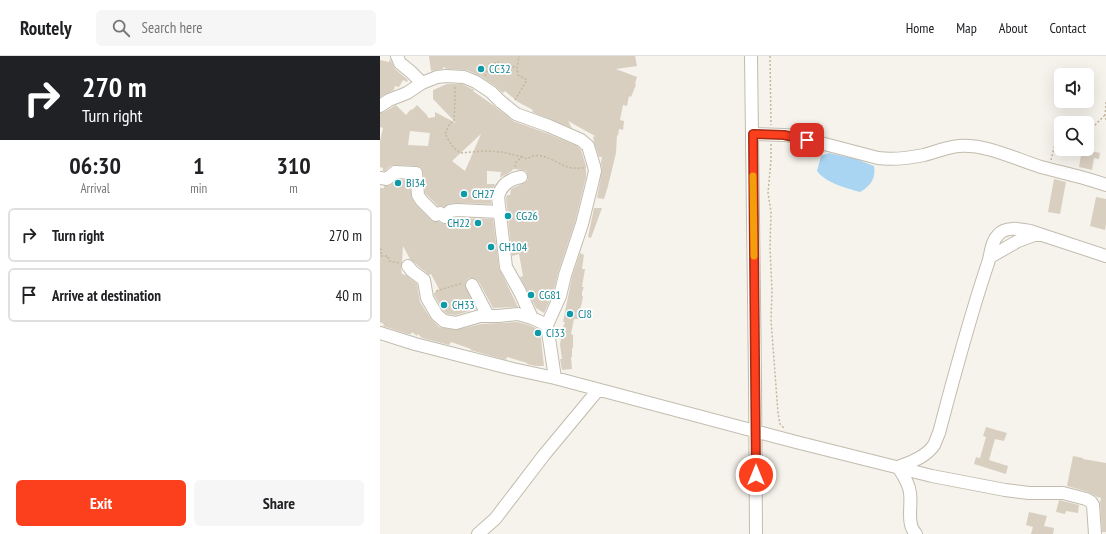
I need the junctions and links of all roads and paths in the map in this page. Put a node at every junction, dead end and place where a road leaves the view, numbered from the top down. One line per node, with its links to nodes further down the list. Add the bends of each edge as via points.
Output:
1 (397, 56): 7 (street, via 400,63)
2 (519, 56): 5 (path)
3 (751, 56): 15 (street)
4 (770, 56): 16 (path)
5 (517, 68): 8 (path, via 497,62 489,66); 11 (path, via 518,75 527,80)
6 (446, 76): 7 (street); 8 (street, via 464,77); 18 (path, via 455,81 454,121 450,123 445,134 452,146 460,153 503,152)
7 (422, 83): 10 (street)
8 (481, 85): 11 (street)
9 (1106, 102): 12 (path)
10 (380, 106)
11 (509, 109): 19 (street, via 581,140 588,146)
12 (1105, 115): 13 (path); 14 (path)
13 (1106, 120)
14 (1094, 125)
15 (753, 134): 16 (street); 37 (street)
16 (770, 134): 20 (street, via 794,136 889,159 958,146 972,146); 36 (path, via 768,194 771,212 771,320 778,414 780,424)
17 (1054, 150): 20 (path)
18 (522, 157): 19 (path, via 526,159 538,155 572,168); 22 (path, via 516,162 513,174)
19 (594, 166): 32 (street, via 588,202 560,296)
20 (1050, 169): 23 (street)
21 (380, 178): 24 (street, via 387,179 395,172 416,173 418,195 421,200 436,215 440,213 445,218 450,211 458,210)
22 (517, 178): 24 (street, via 505,184 499,193)
23 (1106, 185)
24 (500, 212): 31 (street, via 507,272)
25 (380, 248): 27 (path, via 381,256 388,256 389,261)
26 (1106, 256): 38 (street, via 1030,231 1010,229 997,235 934,445 913,461)
27 (408, 266): 29 (street, via 424,280)
28 (472, 285): 29 (path, via 462,283); 30 (street)
29 (426, 293): 30 (street, via 437,315 444,321 456,324)
30 (488, 316): 31 (street, via 518,314)
31 (532, 318): 32 (street)
32 (547, 325): 34 (street)
33 (380, 333): 34 (street, via 430,348)
34 (555, 378): 35 (street)
35 (598, 390): 37 (street); 40 (street, via 548,449 495,519)
36 (785, 428)
37 (756, 431): 38 (street); 41 (street)
38 (898, 467): 39 (street, via 910,493 910,523); 42 (street, via 1005,490 1063,493 1081,497 1093,505)
39 (913, 533)
40 (478, 534)
41 (756, 534)
42 (1095, 534)

